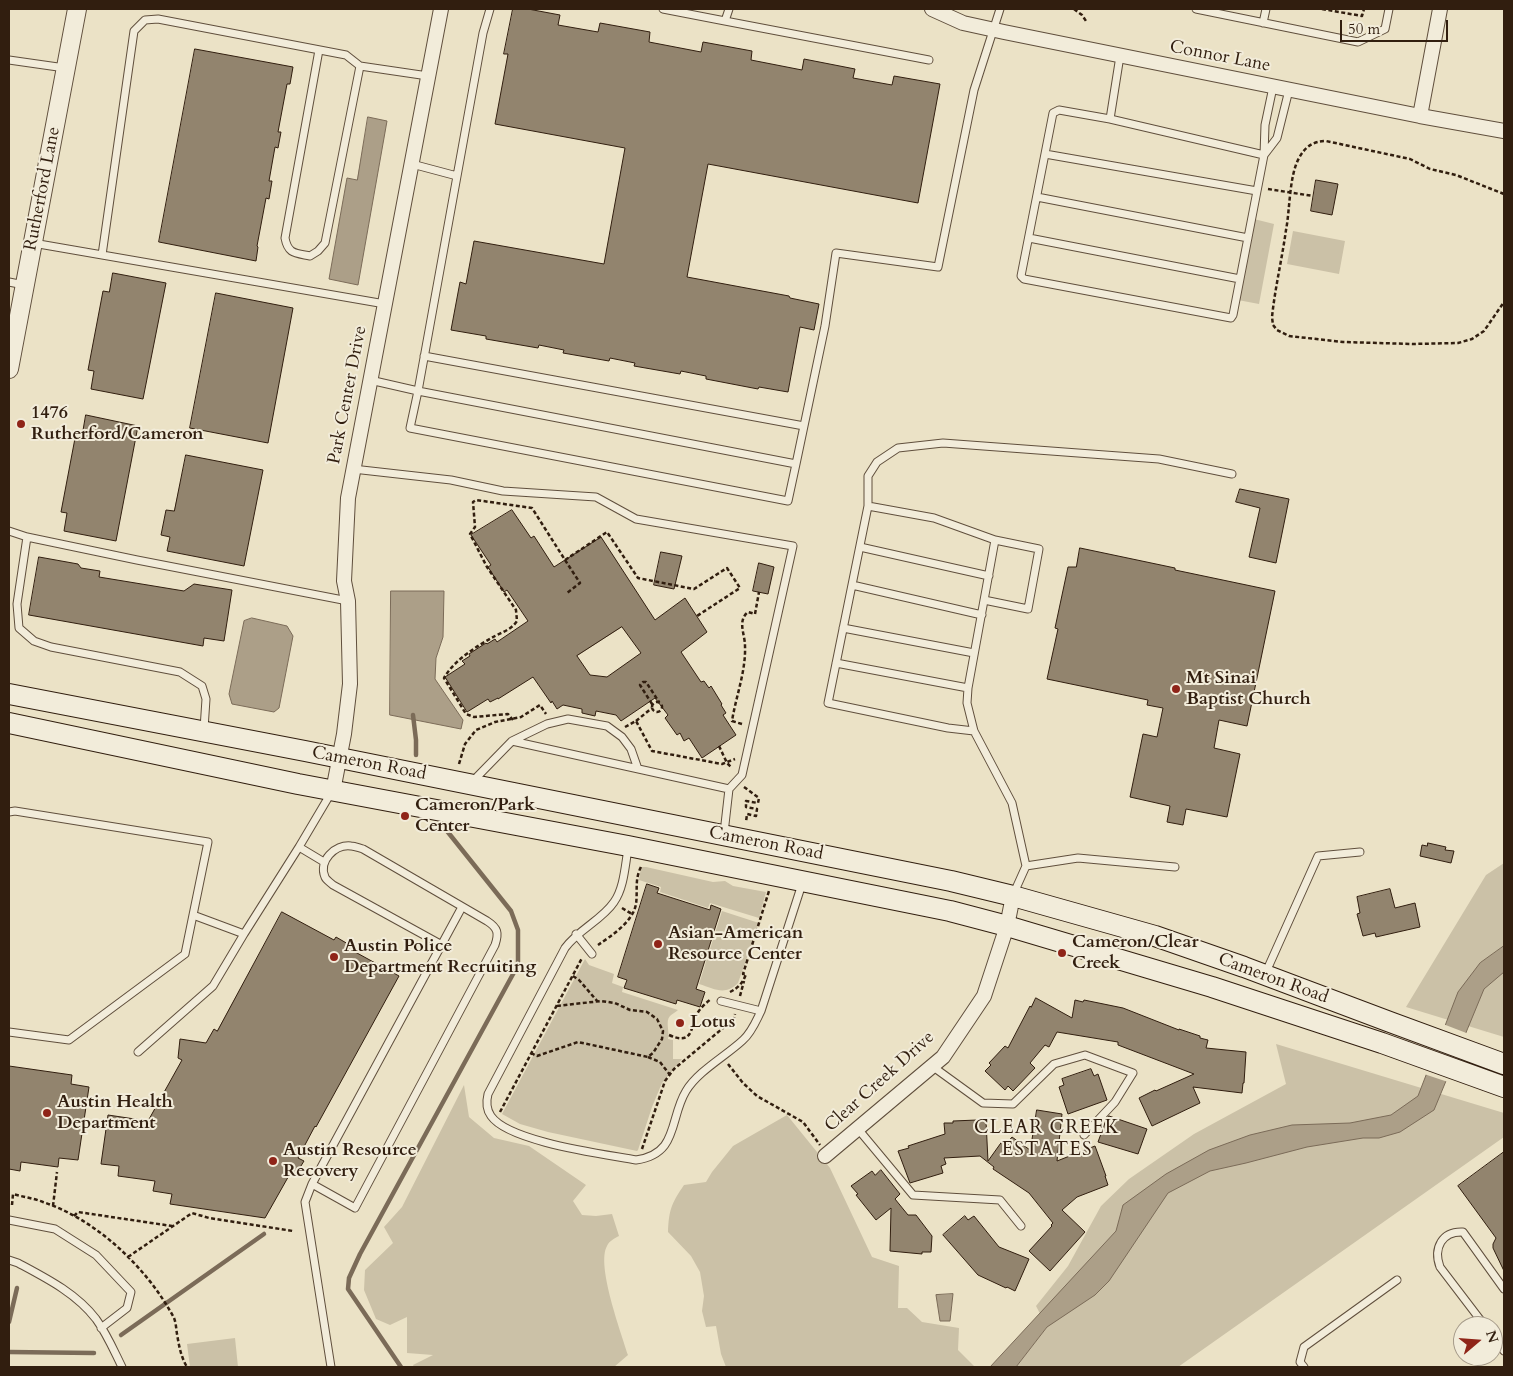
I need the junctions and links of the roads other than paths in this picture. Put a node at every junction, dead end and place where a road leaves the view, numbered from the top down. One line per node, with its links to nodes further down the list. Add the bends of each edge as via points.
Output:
1 (77, 9): 20 (street, Rutherford Lane)
2 (441, 9): 21 (street, Park Center Drive)
3 (490, 9): 30 (lane)
4 (663, 9): 12 (lane)
5 (729, 9): 12 (lane)
6 (932, 9): 14 (street, Connor Lane, via 962,23)
7 (1000, 9): 14 (lane)
8 (1196, 9): 13 (lane)
9 (1266, 9): 13 (lane)
10 (1389, 9): 13 (lane, via 1385,29 1358,42)
11 (1440, 9): 24 (street)
12 (725, 21): 18 (lane)
13 (1264, 22)
14 (993, 30): 16 (street, Connor Lane); 44 (lane, via 974,90 938,266 836,253)
15 (319, 50): 19 (lane, via 346,56); 19 (lane, via 285,238 291,252 310,256 325,244); 36 (lane, via 158,19 145,20 134,31)
16 (1120, 56): 22 (street, Connor Lane); 25 (lane)
17 (9, 60): 20 (lane)
18 (929, 60)
19 (360, 66): 21 (lane)
20 (65, 68): 35 (street, Rutherford Lane)
21 (428, 76): 29 (street, Park Center Drive)
22 (1273, 87): 23 (street, Connor Lane); 28 (lane, via 1265,125)
23 (1289, 90): 24 (street, Connor Lane); 28 (lane, via 1277,138)
24 (1420, 116): 26 (street, Connor Lane)
25 (1110, 119): 27 (lane, via 1056,110); 28 (lane)
26 (1504, 131)
27 (1045, 154): 31 (lane); 32 (lane)
28 (1264, 155): 31 (lane)
29 (412, 164): 30 (lane); 39 (street, Park Center Drive)
30 (457, 176): 40 (lane)
31 (1257, 189): 34 (lane)
32 (1037, 198): 33 (lane); 34 (lane)
33 (1029, 238): 37 (lane); 37 (lane, via 1024,279 1228,318 1233,315)
34 (1248, 238): 37 (lane)
35 (32, 243): 36 (lane); 38 (street, Rutherford Lane)
36 (102, 255): 39 (lane)
37 (1240, 279)
38 (17, 284): 41 (street, Rutherford Lane)
39 (385, 304): 42 (street, Park Center Drive)
40 (424, 356): 43 (lane); 44 (lane)
41 (9, 369)
42 (370, 380): 43 (lane); 46 (street, Park Center Drive)
43 (418, 391): 45 (lane); 45 (lane, via 410,428 788,501)
44 (804, 426): 45 (lane)
45 (796, 464)
46 (353, 469): 56 (street, Park Center Drive, via 348,498 344,581); 70 (lane, via 451,480 503,491 596,497 636,519 793,546 742,775)
47 (1232, 474): 48 (lane, via 1159,459 943,443 898,448 877,462 868,476)
48 (868, 506): 51 (lane, via 934,518); 52 (lane)
49 (9, 531): 50 (lane)
50 (27, 537): 56 (lane); 65 (lane, via 17,604 18,628 34,641 51,647 180,672 202,686 206,699)
51 (995, 540): 53 (lane); 55 (lane, via 1039,549 1030,601 1028,609)
52 (860, 547): 53 (lane); 54 (lane)
53 (988, 576): 55 (lane)
54 (852, 584): 57 (lane); 58 (lane)
55 (984, 600): 57 (lane)
56 (348, 601): 67 (street, Park Center Drive, via 350,684)
57 (982, 615): 59 (lane)
58 (843, 628): 59 (lane); 60 (lane)
59 (974, 653): 61 (lane)
60 (836, 663): 61 (lane); 64 (lane, via 828,703)
61 (968, 688): 64 (lane, via 967,703)
62 (9, 694): 65 (main road, Cameron Road)
63 (9, 723): 71 (main road, Cameron Road)
64 (974, 731): 78 (lane, via 1012,803)
65 (204, 732): 67 (main road, Cameron Road)
66 (512, 741): 68 (lane); 68 (lane, via 568,719 607,726 630,749); 69 (lane)
67 (340, 758): 69 (main road, Cameron Road); 71 (street, Park Center Drive)
68 (638, 769): 70 (lane)
69 (470, 784): 73 (main road, Cameron Road)
70 (729, 788): 73 (lane)
71 (333, 791): 74 (main road, Cameron Road); 75 (lane)
72 (9, 812): 83 (lane, via 208,842)
73 (724, 836): 81 (main road, Cameron Road)
74 (628, 846): 80 (main road, Cameron Road); 86 (lane, via 617,897 608,910)
75 (299, 847): 77 (lane); 85 (lane)
76 (1360, 852): 89 (lane, via 1318,856)
77 (324, 862): 82 (lane, via 342,846 363,849); 87 (lane, via 325,878 333,885)
78 (1026, 866): 79 (lane, via 1078,858); 81 (lane)
79 (1174, 867)
80 (803, 880): 84 (main road, Cameron Road); 91 (lane)
81 (1013, 896): 84 (street, Clear Creek Drive); 89 (main road, Cameron Road, via 1155,936)
82 (462, 907): 87 (lane); 100 (lane, via 495,926 498,936 495,945 356,1208)
83 (193, 915): 85 (lane); 92 (lane, via 185,954 69,1040)
84 (1008, 926): 95 (street, Clear Creek Drive, via 984,996 943,1056); 96 (main road, Cameron Road, via 1212,987)
85 (244, 934): 93 (lane, via 213,986)
86 (576, 934): 88 (lane); 91 (lane, via 558,958 486,1101 487,1109 495,1120 535,1140 638,1160 652,1156 666,1145 686,1091 744,1039)
87 (442, 945): 100 (lane)
88 (591, 953)
89 (1265, 975): 94 (main road, Cameron Road)
90 (720, 997): 91 (lane)
91 (761, 1011)
92 (9, 1032)
93 (138, 1052)
94 (1504, 1064)
95 (932, 1066): 97 (street, Clear Creek Drive); 98 (lane, via 983,1103 1013,1104 1054,1064 1085,1055 1133,1073 1115,1102)
96 (1504, 1087)
97 (858, 1129): 99 (street, Clear Creek Drive); 102 (lane, via 913,1195 1000,1200)
98 (1084, 1134)
99 (826, 1155)
100 (312, 1184): 109 (lane, via 305,1202)
101 (9, 1220): 107 (lane, via 55,1229 96,1255 131,1292 127,1308)
102 (1021, 1226)
103 (9, 1260): 107 (lane, via 18,1262 71,1294)
104 (1397, 1280): 110 (lane, via 1304,1347 1300,1362)
105 (1504, 1288): 106 (lane, via 1463,1232 1456,1232 1441,1241 1437,1259 1440,1267)
106 (1477, 1316)
107 (101, 1328): 108 (lane)
108 (122, 1367)
109 (331, 1367)
110 (1304, 1367)

